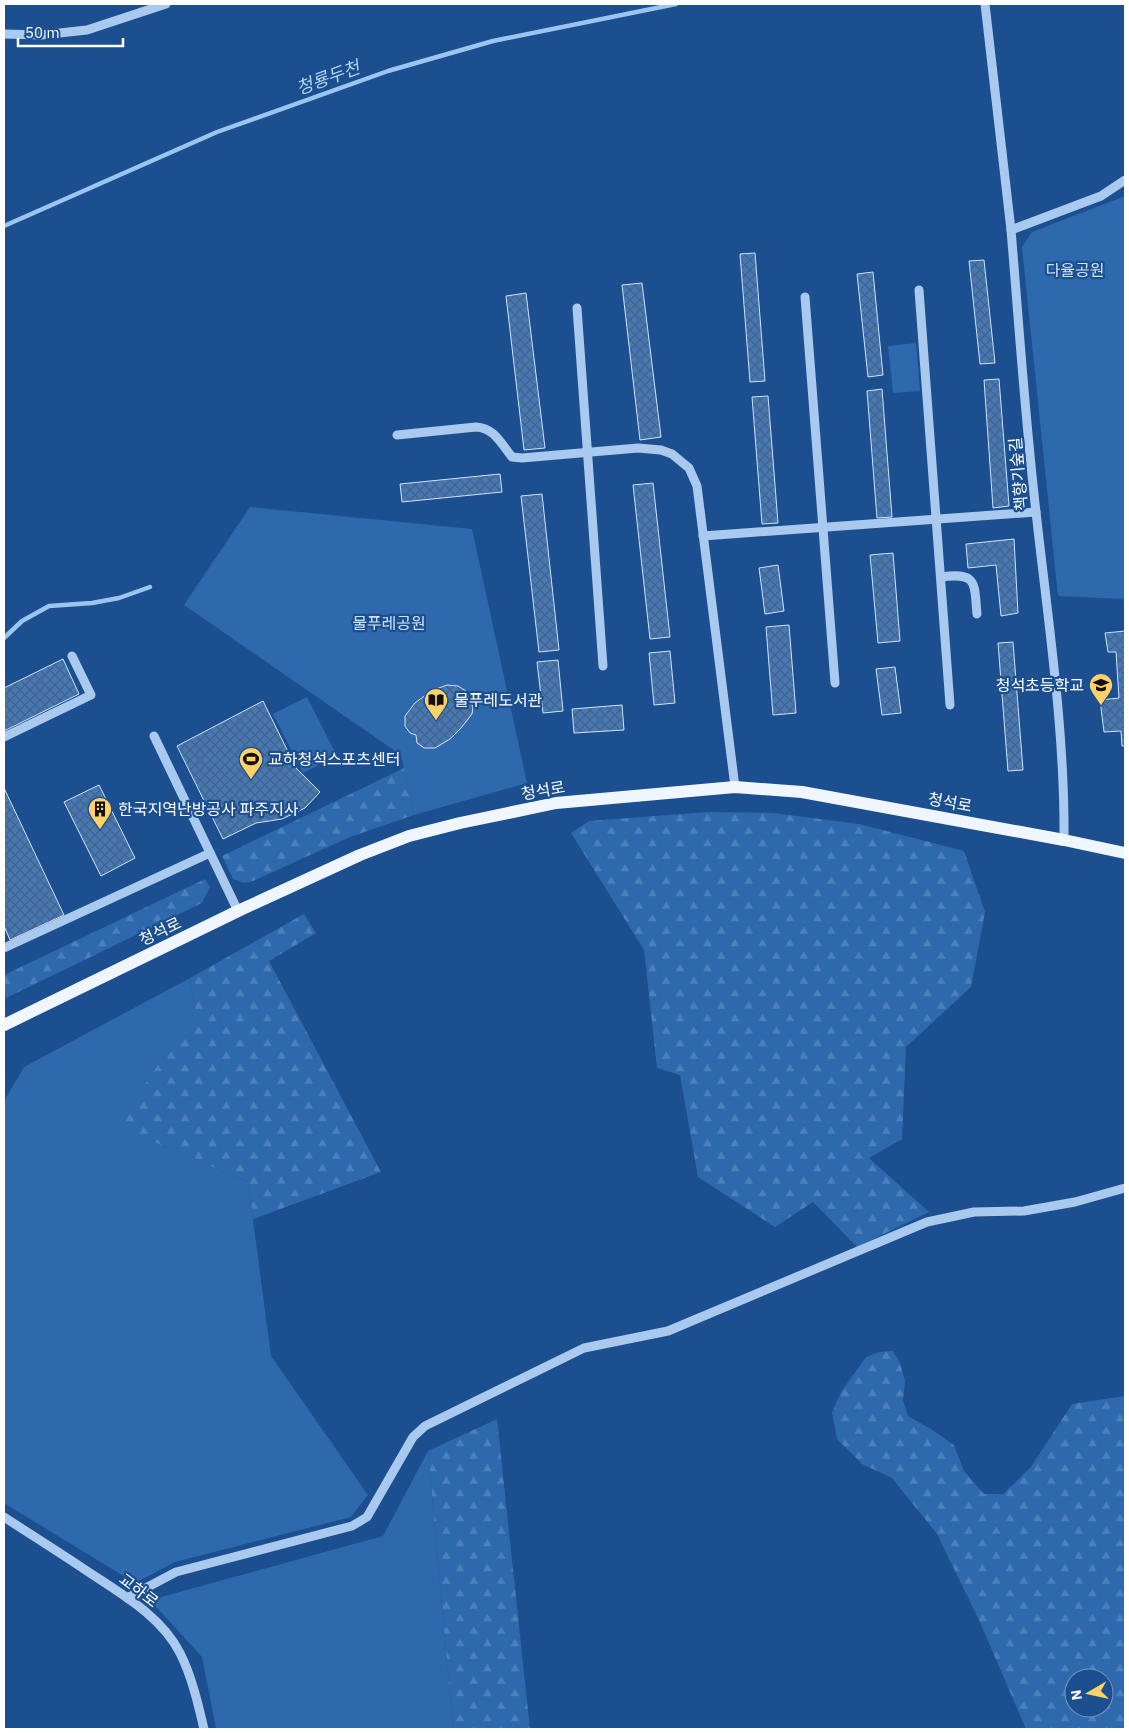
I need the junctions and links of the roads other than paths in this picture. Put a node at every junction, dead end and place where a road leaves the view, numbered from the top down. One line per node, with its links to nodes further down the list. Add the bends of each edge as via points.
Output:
1 (166, 4): 3 (street, via 87,30 41,35)
2 (986, 6): 5 (street, 책향기숲길)
3 (4, 34)
4 (1125, 180): 5 (street, via 1101,196)
5 (1011, 230): 11 (street, 책향기숲길)
6 (919, 290): 12 (street)
7 (805, 297): 13 (street)
8 (577, 308): 10 (street)
9 (397, 435): 10 (street, via 476,427 493,433 512,457)
10 (588, 453): 14 (street, via 638,448 672,454 689,468 696,486); 18 (street)
11 (1036, 512): 12 (street); 24 (street, 책향기숲길, via 1059,713 1065,790)
12 (937, 519): 13 (street); 15 (street)
13 (823, 527): 14 (street); 19 (street)
14 (703, 536): 23 (street)
15 (941, 577): 16 (street, via 957,575 969,578 974,585); 20 (street)
16 (977, 614)
17 (72, 656): 22 (street, via 91,695)
18 (603, 666)
19 (835, 683)
20 (950, 705)
21 (154, 736): 25 (street)
22 (4, 737)
23 (735, 787): 24 (main road, 청석로, via 802,792); 27 (main road, 청석로, via 556,803 460,823 409,836 360,855)
24 (1064, 840): 26 (main road, 청석로)
25 (210, 853): 27 (street); 28 (street)
26 (1125, 853)
27 (238, 911): 29 (main road, 청석로)
28 (4, 948)
29 (4, 1025)
30 (1125, 1188): 32 (street, via 1075,1202 1024,1211 974,1212 927,1222 668,1332 584,1348 426,1426 413,1437 367,1517 352,1526 176,1572)
31 (4, 1517): 32 (street, 교하로)
32 (127, 1598): 33 (street, 교하로, via 163,1628 180,1652 195,1689)
33 (204, 1729)

